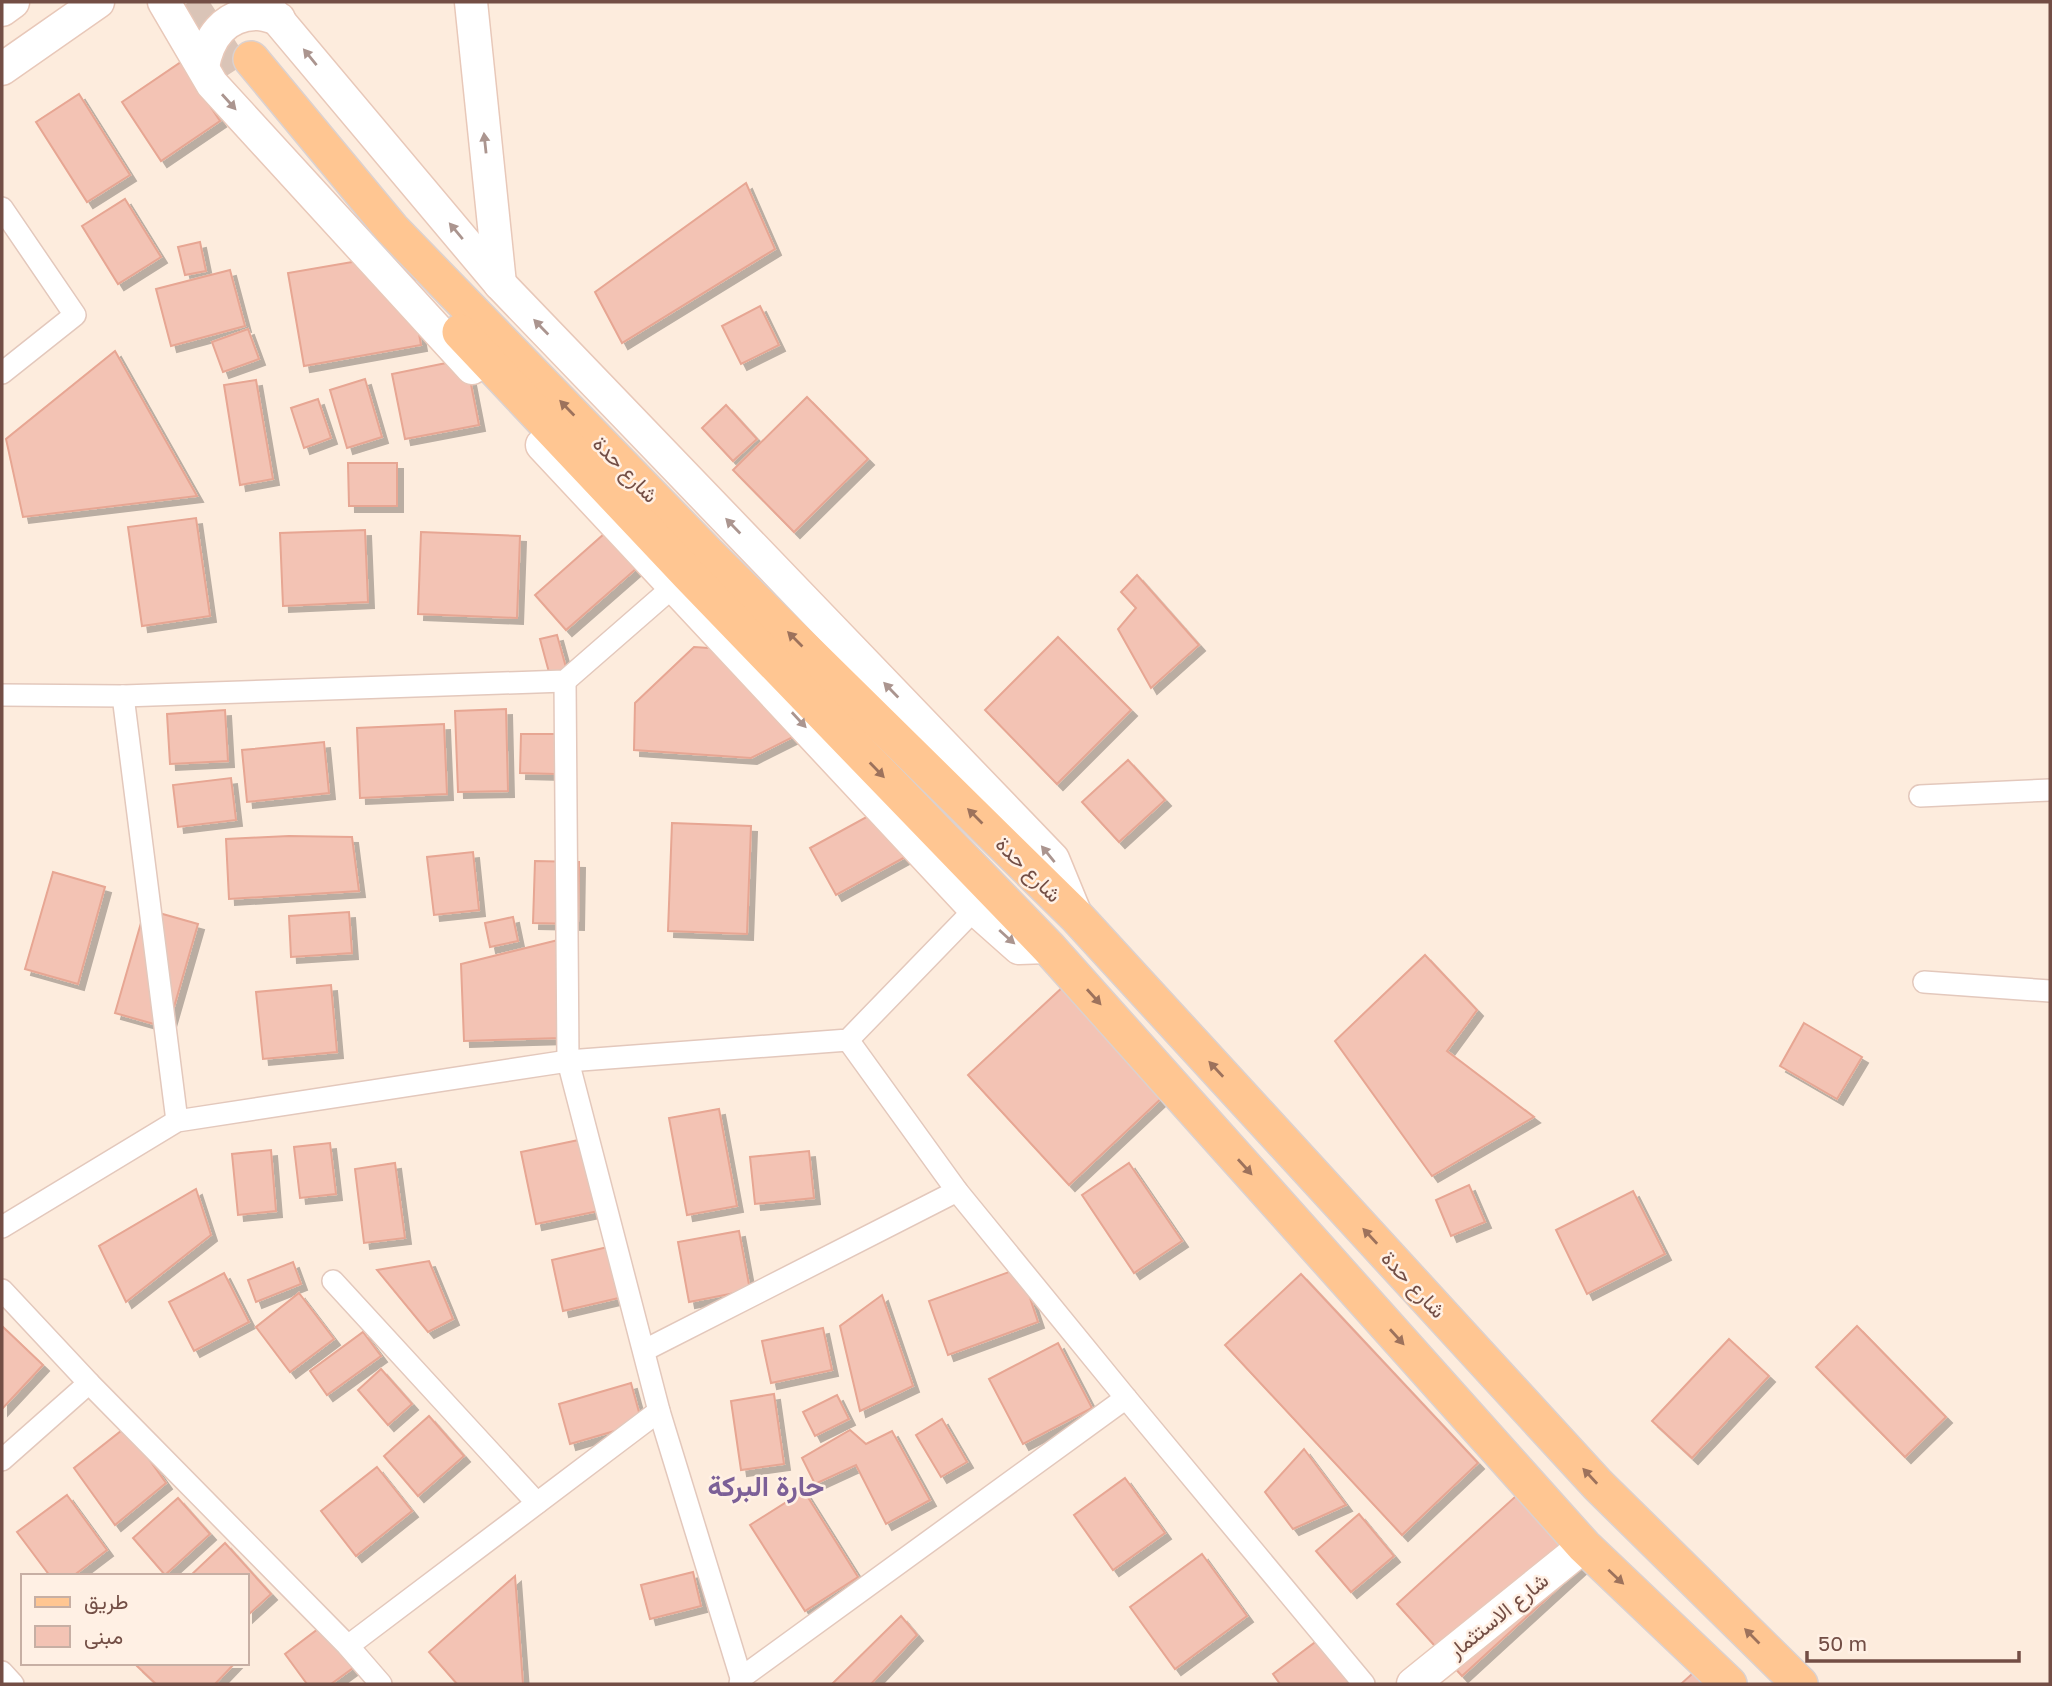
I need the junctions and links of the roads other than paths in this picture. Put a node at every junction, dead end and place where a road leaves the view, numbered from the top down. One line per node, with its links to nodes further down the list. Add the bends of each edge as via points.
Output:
1 (13, 2): 6 (street)
2 (61, 2): 8 (street)
3 (98, 2): 10 (street)
4 (471, 2): 12 (street, one-way to 4)
5 (163, 3): 9 (street)
6 (2, 10)
7 (271, 10): 9 (street, via 235,19 220,29 207,47); 12 (street, one-way to 7)
8 (2, 45)
9 (229, 66): 14 (street, one-way to 14, via 212,84); 21 (main road, شارع حدة, one-way to 9, via 707,553); 22 (main road, شارع حدة, one-way to 22, via 378,244)
10 (2, 69)
11 (2, 208): 13 (street, via 75,316)
12 (500, 284): 21 (street, one-way to 12, via 1053,859)
13 (2, 373)
14 (674, 586): 15 (street); 20 (street, one-way to 20)
15 (565, 681): 17 (street); 26 (street)
16 (2, 695): 17 (street)
17 (123, 696): 27 (street)
18 (2050, 790): 19 (street)
19 (1920, 796)
20 (975, 909): 22 (street, one-way to 22, via 1018,948); 25 (street)
21 (1076, 916): 47 (main road, شارع حدة, one-way to 21, via 1598,1485)
22 (1048, 947): 38 (main road, شارع حدة, one-way to 38)
23 (1924, 982): 24 (street)
24 (2050, 991)
25 (848, 1040): 26 (street); 28 (street)
26 (568, 1061): 27 (street); 32 (street)
27 (177, 1121): 29 (street)
28 (957, 1191): 32 (street); 34 (street)
29 (2, 1227)
30 (333, 1281): 37 (street)
31 (2, 1290): 33 (street)
32 (645, 1350): 35 (street)
33 (89, 1383): 36 (street); 39 (street)
34 (1126, 1398): 41 (street); 44 (street)
35 (659, 1411): 37 (street); 41 (street)
36 (2, 1460)
37 (537, 1503): 39 (street)
38 (1584, 1546): 45 (street, شارع الاستثمار); 46 (main road, شارع حدة, one-way to 46)
39 (348, 1646): 43 (street)
40 (2, 1672): 42 (street)
41 (740, 1681)
42 (13, 1684)
43 (381, 1684)
44 (1364, 1684)
45 (1413, 1684)
46 (1729, 1684)
47 (1800, 1684)

